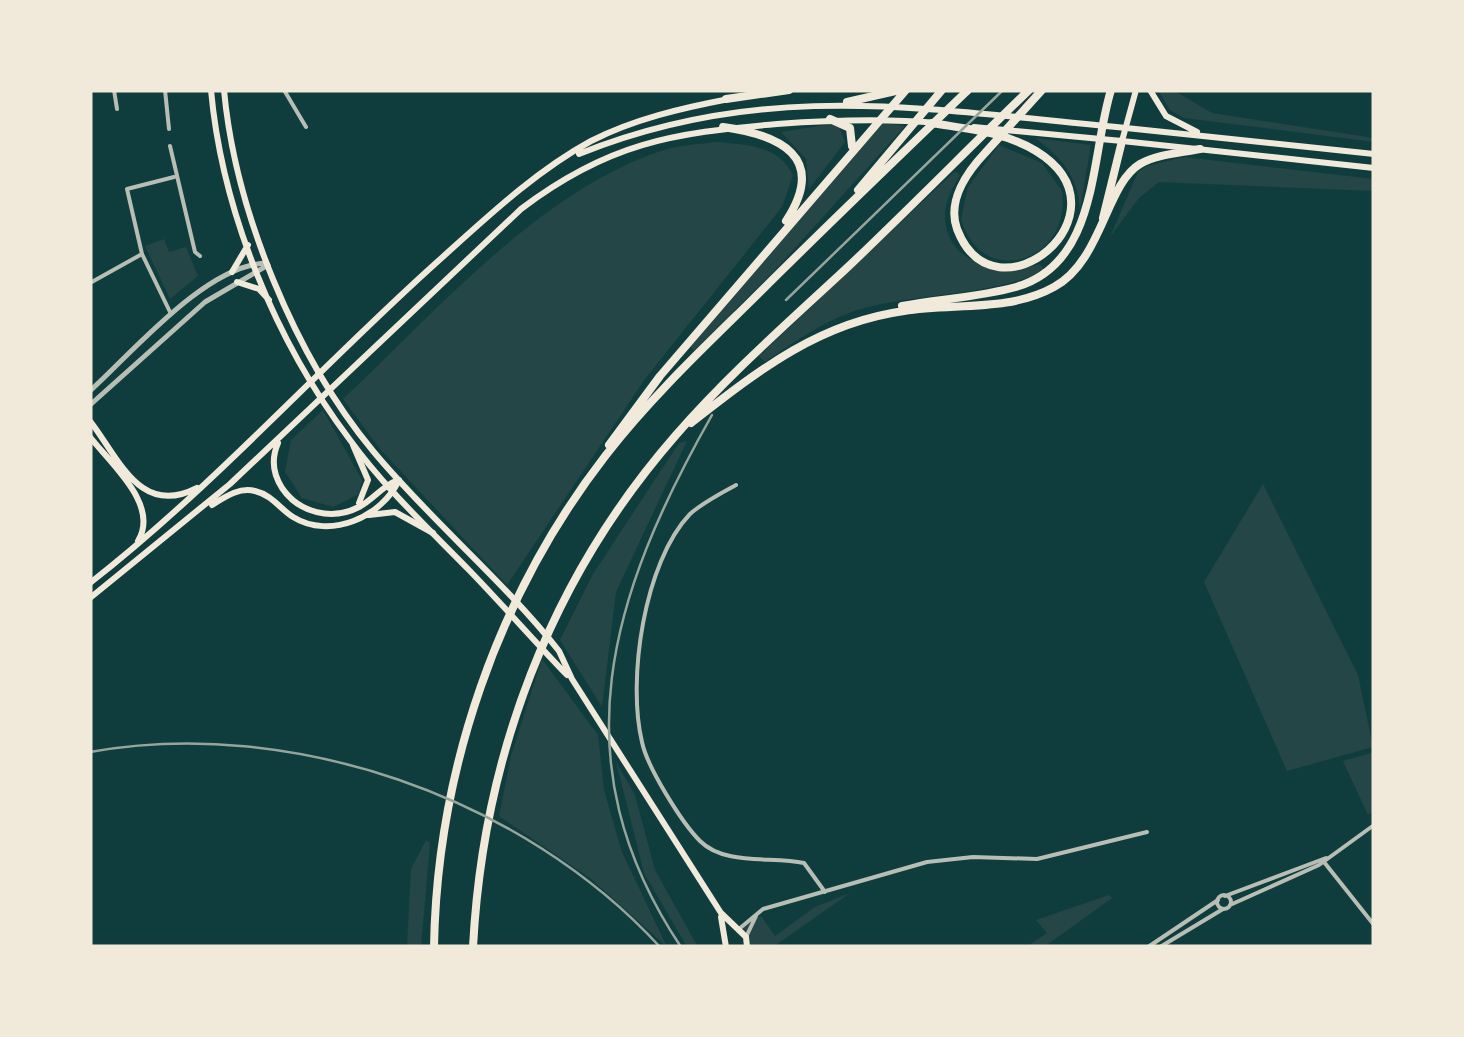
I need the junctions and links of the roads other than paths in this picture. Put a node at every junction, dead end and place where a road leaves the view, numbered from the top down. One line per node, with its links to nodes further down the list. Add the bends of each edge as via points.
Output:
1 (114, 90): 19 (street)
2 (165, 90): 26 (street)
3 (211, 90): 37 (main road, via 221,166)
4 (224, 90): 43 (main road, via 233,163)
5 (284, 90): 23 (street)
6 (769, 90): 16 (main road)
7 (789, 90): 16 (highway)
8 (903, 90): 17 (highway); 18 (highway)
9 (942, 90): 36 (highway)
10 (968, 90): 36 (highway)
11 (1030, 90): 54 (highway)
12 (1042, 90): 22 (highway, via 976,163 957,198 958,231 978,257 1020,266 1057,244 1070,206 1062,175 1011,139)
13 (1111, 90): 50 (highway, via 1084,217 1051,271 1012,288 858,316)
14 (1136, 90): 25 (main road)
15 (1150, 90): 27 (main road, via 1174,122)
16 (726, 99): 33 (main road, via 656,115)
17 (847, 102): 18 (main road); 33 (main road, via 686,118)
18 (891, 105): 20 (highway); 25 (main road)
19 (117, 110)
20 (879, 118): 21 (main road); 22 (main road); 31 (highway)
21 (830, 119): 24 (main road); 31 (highway, via 850,128)
22 (928, 122): 28 (main road)
23 (306, 127)
24 (723, 127): 39 (highway, via 783,143 800,166 795,205); 56 (main road, via 617,152 537,196)
25 (1126, 128): 27 (main road); 28 (main road)
26 (169, 129)
27 (1212, 136): 32 (main road)
28 (1122, 141): 30 (main road); 38 (highway)
29 (170, 146): 35 (street)
30 (1200, 149): 34 (main road); 38 (highway, via 1138,165)
31 (850, 150): 39 (highway)
32 (1374, 154)
33 (564, 160): 58 (main road, via 465,238)
34 (1374, 168)
35 (174, 176): 40 (street, via 127,189); 41 (street)
36 (814, 238): 62 (highway, via 661,391)
37 (248, 244): 42 (main road); 44 (main road)
38 (1090, 248): 50 (highway, via 1058,286 1024,299 894,312)
39 (766, 252): 62 (highway, via 624,421)
40 (142, 254): 47 (street); 49 (street)
41 (200, 256)
42 (256, 263): 43 (street); 44 (street); 45 (main road)
43 (270, 263): 45 (street); 59 (main road, via 315,364)
44 (232, 272): 49 (street)
45 (260, 272): 46 (street); 48 (main road)
46 (237, 282): 48 (main road, via 259,289); 52 (street, via 205,302)
47 (90, 284)
48 (274, 305): 57 (main road)
49 (172, 316): 51 (street)
50 (818, 334): 54 (highway)
51 (90, 391)
52 (90, 406)
53 (90, 421): 58 (main road, via 150,495 178,496)
54 (676, 435): 87 (highway, via 611,517 565,595 513,721 478,871)
55 (90, 437): 68 (main road, via 145,512)
56 (280, 438): 64 (main road, via 274,470 288,496 318,513); 65 (main road)
57 (353, 446): 60 (main road); 64 (main road, via 368,480)
58 (215, 476): 68 (main road)
59 (399, 480): 60 (main road); 63 (main road); 71 (main road, via 542,631)
60 (386, 484): 63 (main road); 64 (main road)
61 (736, 486): 75 (street, via 691,513 650,599 635,690 642,746 701,842 733,856 804,864)
62 (580, 491): 86 (highway, via 536,563 473,711 451,794)
63 (394, 492): 66 (main road); 67 (main road)
64 (351, 510)
65 (194, 516): 66 (main road, via 246,490 312,524 342,526); 70 (main road)
66 (363, 516): 67 (main road, via 394,512)
67 (433, 533): 71 (main road)
68 (133, 549): 69 (main road)
69 (90, 584)
70 (90, 598)
71 (572, 679): 79 (main road)
72 (1374, 825): 74 (street)
73 (1147, 832): 75 (street, via 1038,859 928,862)
74 (1323, 861): 76 (street); 78 (street); 82 (street)
75 (825, 892): 80 (street)
76 (1225, 896): 77 (street); 78 (street)
77 (1218, 900): 81 (street); 90 (street)
78 (1230, 905): 81 (street)
79 (717, 906): 83 (main road); 84 (main road)
80 (763, 909): 83 (street); 85 (street)
81 (1223, 909): 91 (street)
82 (1374, 925)
83 (736, 931): 84 (main road); 85 (main road)
84 (726, 937): 88 (main road)
85 (746, 937): 89 (main road)
86 (434, 947)
87 (472, 947)
88 (726, 947)
89 (747, 947)
90 (1148, 947)
91 (1160, 947)

